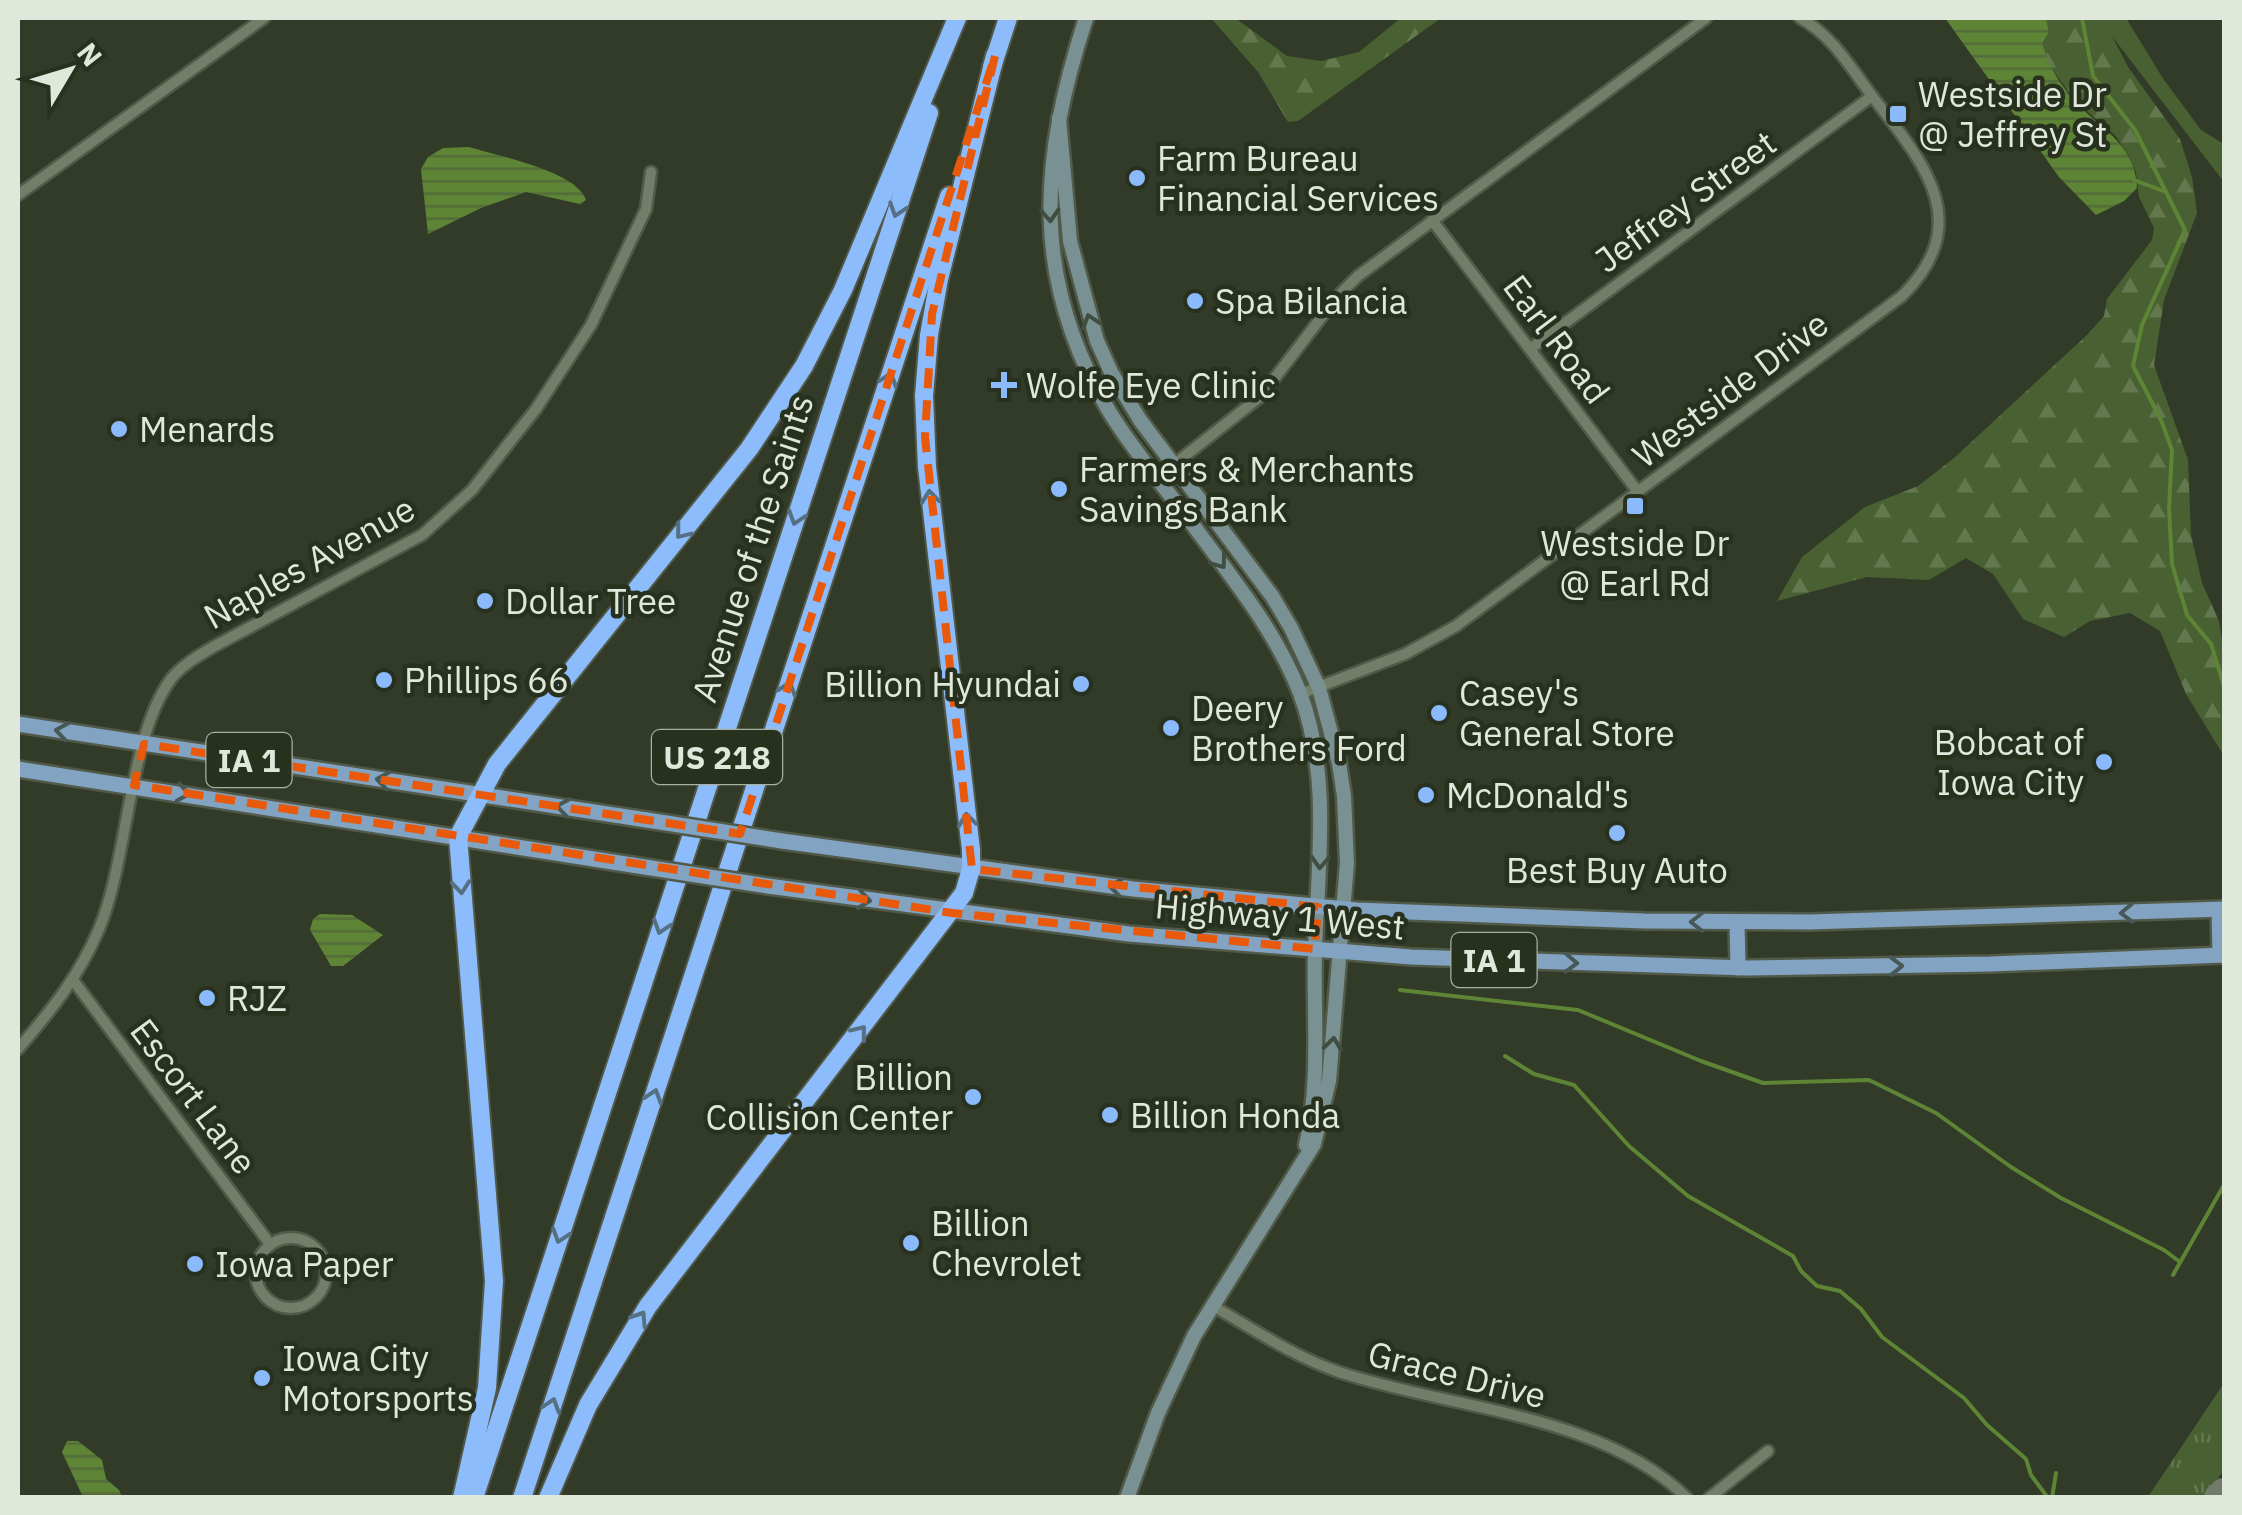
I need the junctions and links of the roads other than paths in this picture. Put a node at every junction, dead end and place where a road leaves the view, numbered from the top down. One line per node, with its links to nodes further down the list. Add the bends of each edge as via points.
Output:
1 (264, 18): 11 (street)
2 (959, 18): 23 (highway, one-way to 23, via 804,366 748,449); 42 (highway, Avenue of the Saints / US 218, one-way to 42)
3 (1008, 18): 7 (highway, US 218)
4 (1086, 18): 9 (main road)
5 (1706, 18): 12 (street)
6 (1800, 18): 8 (street, Westside Drive, via 1830,41)
7 (996, 56): 25 (highway, one-way to 7, via 924,396 939,279); 43 (highway, US 218, one-way to 7)
8 (1872, 96): 13 (street, Jeffrey Street); 16 (street, Westside Drive, via 1932,184 1938,219 1925,270 1902,296)
9 (1058, 118): 14 (main road, one-way to 9, via 1124,396 1087,314 1070,241); 15 (main road, one-way to 15, via 1049,206 1065,314 1111,414)
10 (651, 172): 20 (street, Naples Avenue, via 646,210 591,324 536,410 472,490 422,535 181,668 159,699)
11 (18, 196)
12 (1432, 220): 13 (street, Earl Road); 14 (street, via 1358,276 1260,396)
13 (1530, 349): 16 (street, Earl Road)
14 (1174, 465): 15 (street); 17 (main road, via 1272,596)
15 (1158, 477): 18 (main road, one-way to 18, via 1250,602)
16 (1638, 492): 17 (street, Westside Drive, via 1440,636)
17 (1319, 688): 18 (street, Westside Drive); 27 (main road, via 1340,763 1348,826)
18 (1300, 694): 26 (main road, one-way to 26, via 1320,801)
19 (18, 724): 20 (main road, IA 1, one-way to 19)
20 (144, 744): 22 (street, Naples Avenue); 23 (main road, IA 1, one-way to 20)
21 (18, 769): 22 (main road, IA 1)
22 (134, 785): 24 (main road, IA 1, one-way to 24); 35 (street, Naples Avenue, via 111,896)
23 (480, 794): 24 (highway); 25 (main road, Highway 1 West / IA 1, one-way to 23, bridge)
24 (458, 837): 29 (main road, Highway 1 West / IA 1, one-way to 29, bridge); 41 (highway, one-way to 41, via 494,1280 487,1388)
25 (971, 869): 26 (main road, Highway 1 West / IA 1, one-way to 25); 29 (highway)
26 (1318, 907): 27 (main road, Highway 1 West / IA 1); 31 (main road)
27 (1343, 909): 30 (main road, Highway 1 West / IA 1, one-way to 27); 32 (main road)
28 (2222, 910): 30 (main road, Highway 1 West / IA 1, one-way to 30); 33 (main road)
29 (952, 912): 31 (main road, Highway 1 West / IA 1); 44 (highway, one-way to 29, via 588,1406 648,1306)
30 (1737, 922): 34 (main road)
31 (1315, 948): 32 (main road, Highway 1 West / IA 1); 37 (main road, via 1314,1090)
32 (1341, 950): 34 (main road, Highway 1 West / IA 1, one-way to 34); 37 (main road, one-way to 32, via 1321,1123)
33 (2222, 955): 34 (main road, Highway 1 West / IA 1, one-way to 33)
34 (1738, 968)
35 (73, 980): 36 (street, Naples Avenue); 38 (street, Escort Lane)
36 (18, 1050)
37 (1300, 1170): 39 (main road)
38 (270, 1244): 38 (street, via 257,1262 258,1286 281,1308 306,1306 324,1287 322,1257 295,1238)
39 (1211, 1305): 45 (main road, via 1158,1413); 46 (street, Grace Drive, via 1340,1372 1589,1439 1646,1467)
40 (1768, 1452): 47 (street)
41 (462, 1498)
42 (474, 1498)
43 (522, 1498)
44 (548, 1498)
45 (1127, 1498)
46 (1687, 1498)
47 (1709, 1498)

